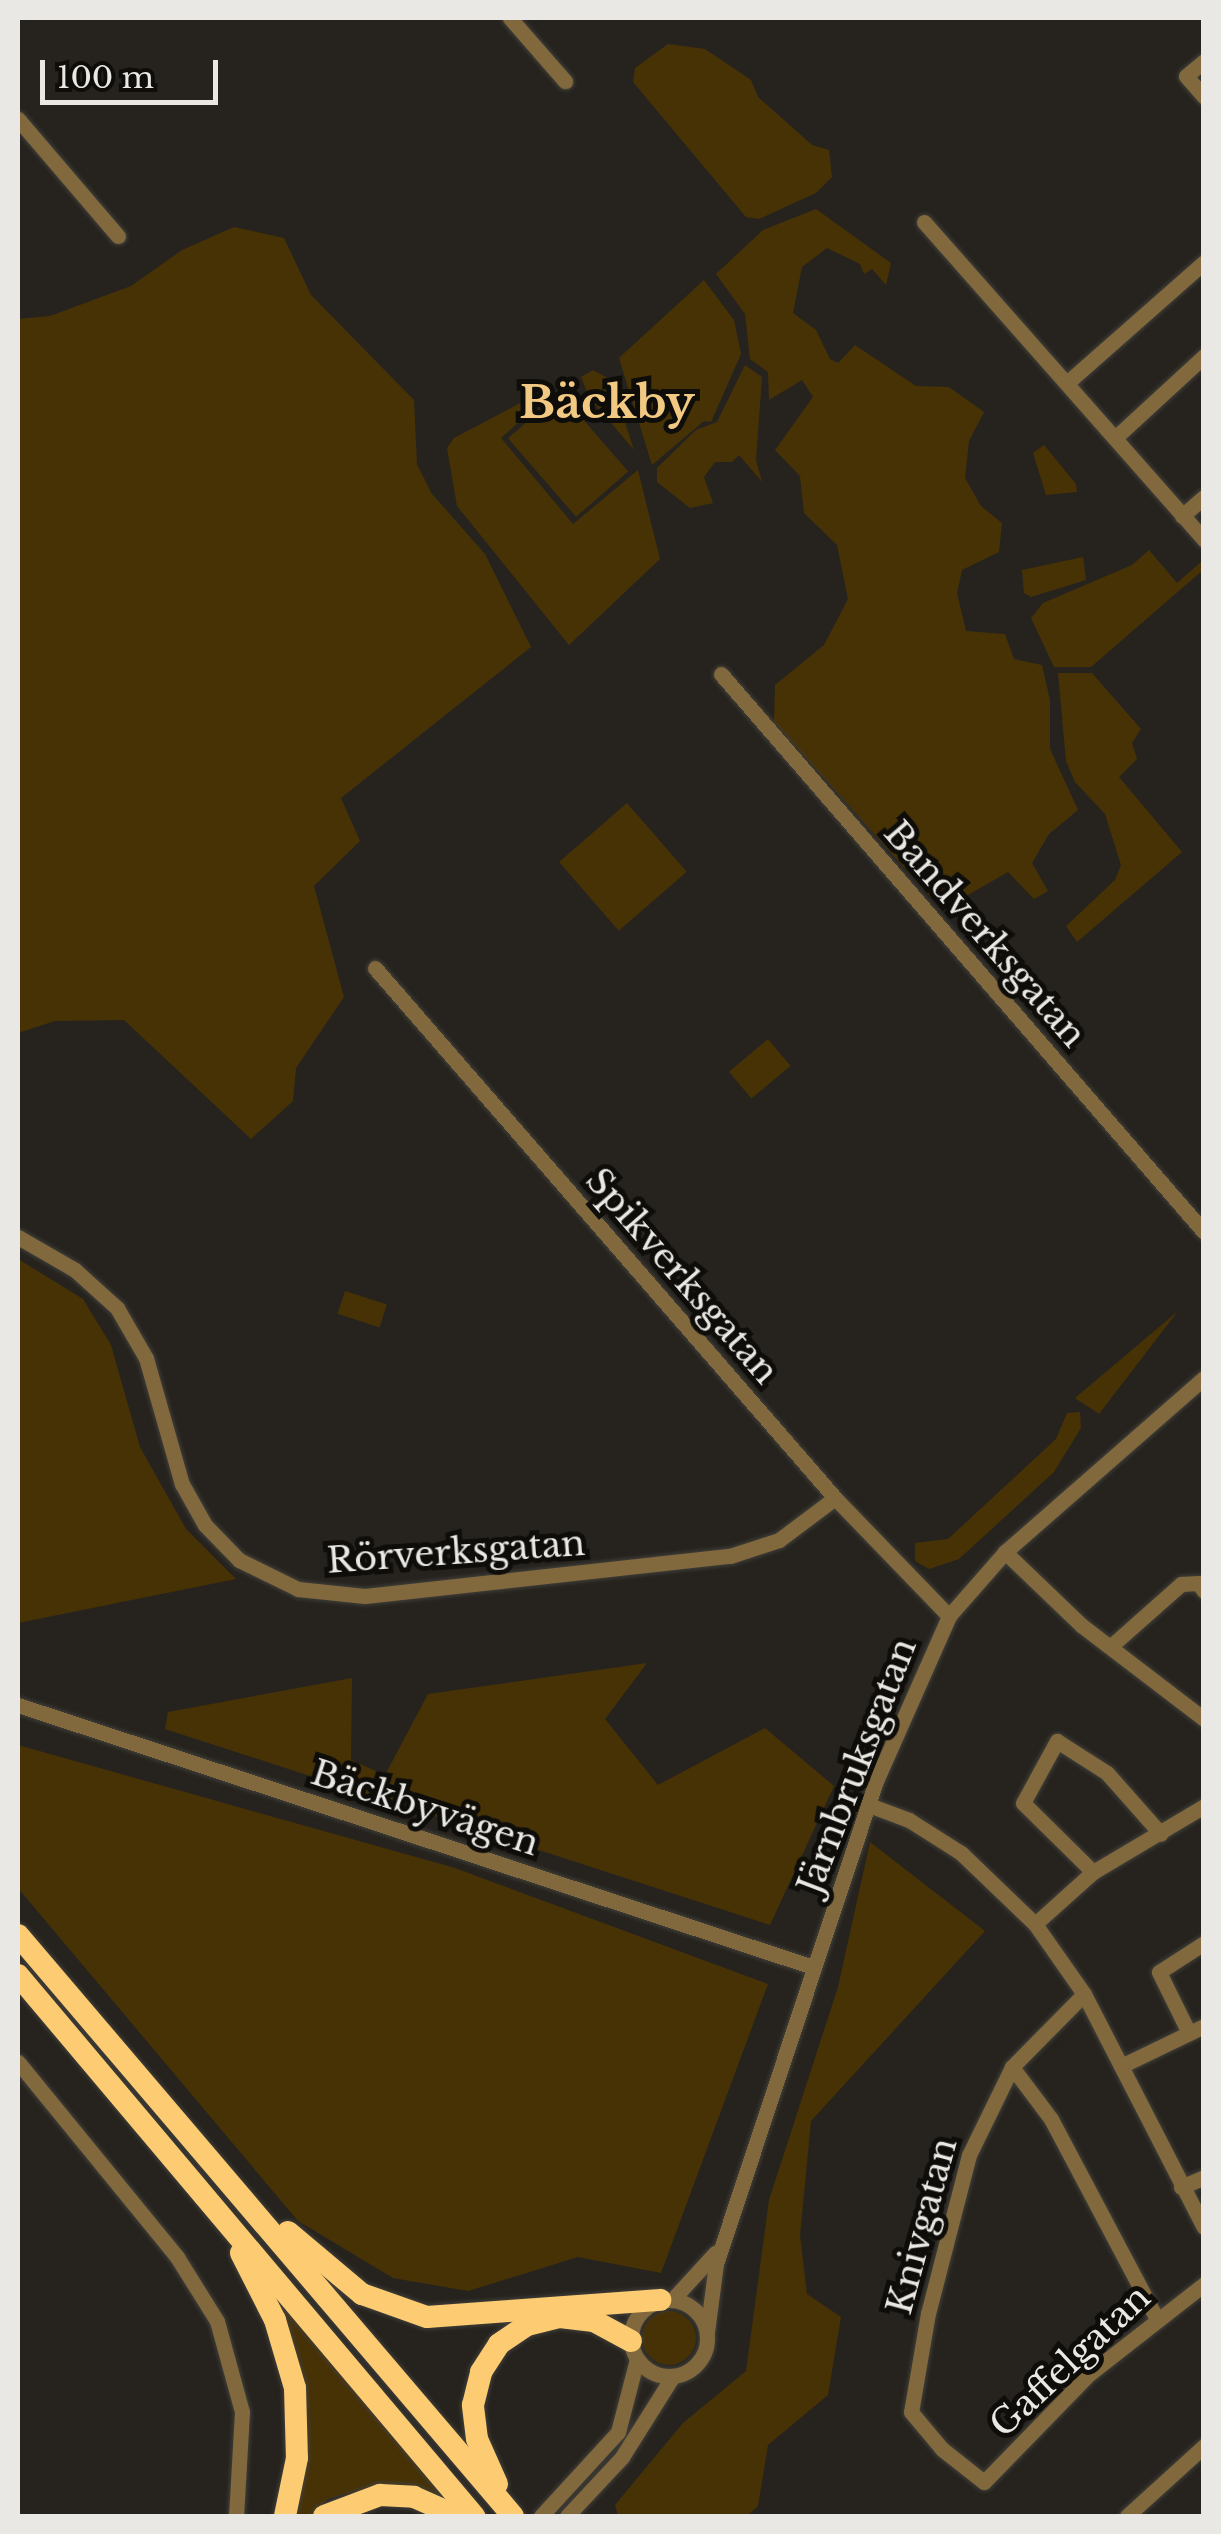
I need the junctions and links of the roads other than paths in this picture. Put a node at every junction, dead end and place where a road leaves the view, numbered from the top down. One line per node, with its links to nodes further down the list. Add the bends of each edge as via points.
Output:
1 (510, 18): 3 (street)
2 (1204, 61): 4 (street, via 1186,76)
3 (564, 80)
4 (1204, 97)
5 (18, 119): 7 (street)
6 (924, 222): 10 (street)
7 (118, 236)
8 (1204, 262): 10 (street)
9 (1204, 356): 11 (street)
10 (1068, 382): 11 (street)
11 (1116, 437): 13 (street)
12 (1204, 496): 13 (street)
13 (1182, 516): 14 (street)
14 (1204, 540)
15 (721, 674): 17 (street, Bandverksgatan)
16 (375, 968): 20 (street, Spikverksgatan)
17 (1204, 1232)
18 (18, 1237): 20 (street, Rörverksgatan, via 75,1270 116,1308 146,1358 191,1504 239,1560 298,1590 365,1596 730,1556 779,1540)
19 (1204, 1378): 21 (street, Järnbruksgatan)
20 (835, 1498): 23 (street, Spikverksgatan)
21 (1005, 1552): 23 (street, Järnbruksgatan); 24 (street)
22 (1204, 1591): 24 (street, via 1198,1583 1182,1584)
23 (949, 1616): 27 (street, Järnbruksgatan, via 897,1726)
24 (1110, 1646): 26 (street)
25 (18, 1705): 34 (street, Bäckbyvägen)
26 (1204, 1719)
27 (869, 1805): 31 (street, via 909,1820 961,1854); 34 (street, Järnbruksgatan)
28 (1204, 1806): 29 (street)
29 (1160, 1834): 30 (street); 30 (street, via 1107,1774 1061,1742 1051,1748 1023,1803)
30 (1092, 1872): 31 (street)
31 (1035, 1924): 36 (street)
32 (18, 1935): 43 (highway)
33 (1204, 1943): 37 (street, via 1159,1972)
34 (813, 1967): 44 (street, Järnbruksgatan)
35 (18, 1975): 46 (highway)
36 (1084, 1994): 39 (street); 40 (street, Knivgatan)
37 (1196, 2029): 39 (street)
38 (18, 2062): 56 (street, via 178,2257 216,2321 242,2412)
39 (1121, 2066): 42 (street)
40 (1012, 2067): 49 (street, via 1051,2119); 54 (street, Knivgatan, via 969,2155 910,2402 917,2421)
41 (1204, 2177): 42 (street)
42 (1181, 2187): 45 (street)
43 (237, 2192): 48 (highway, via 254,2198 347,2285 410,2314 462,2319 550,2304); 61 (highway)
44 (734, 2213): 48 (street, Järnbruksgatan, via 710,2261); 50 (street, Järnbruksgatan, via 707,2300)
45 (1204, 2227)
46 (235, 2231): 57 (highway, via 282,2336 295,2388 297,2458); 60 (highway)
47 (1204, 2284): 49 (street, Gaffelgatan)
48 (666, 2300): 50 (street, via 696,2310); 51 (street, via 640,2313)
49 (1156, 2317): 54 (street, Gaffelgatan)
50 (707, 2332): 52 (street, via 695,2366)
51 (634, 2350): 52 (street, via 651,2372); 55 (street, via 618,2432); 61 (highway, via 594,2321 560,2317 512,2333 489,2357 475,2388 474,2422)
52 (674, 2376): 62 (street, via 622,2456)
53 (1204, 2446): 63 (street)
54 (979, 2482)
55 (546, 2512)
56 (236, 2516)
57 (286, 2516)
58 (324, 2516): 59 (highway, via 380,2495 414,2497)
59 (458, 2516)
60 (474, 2516)
61 (513, 2516)
62 (568, 2516)
63 (1127, 2516)

